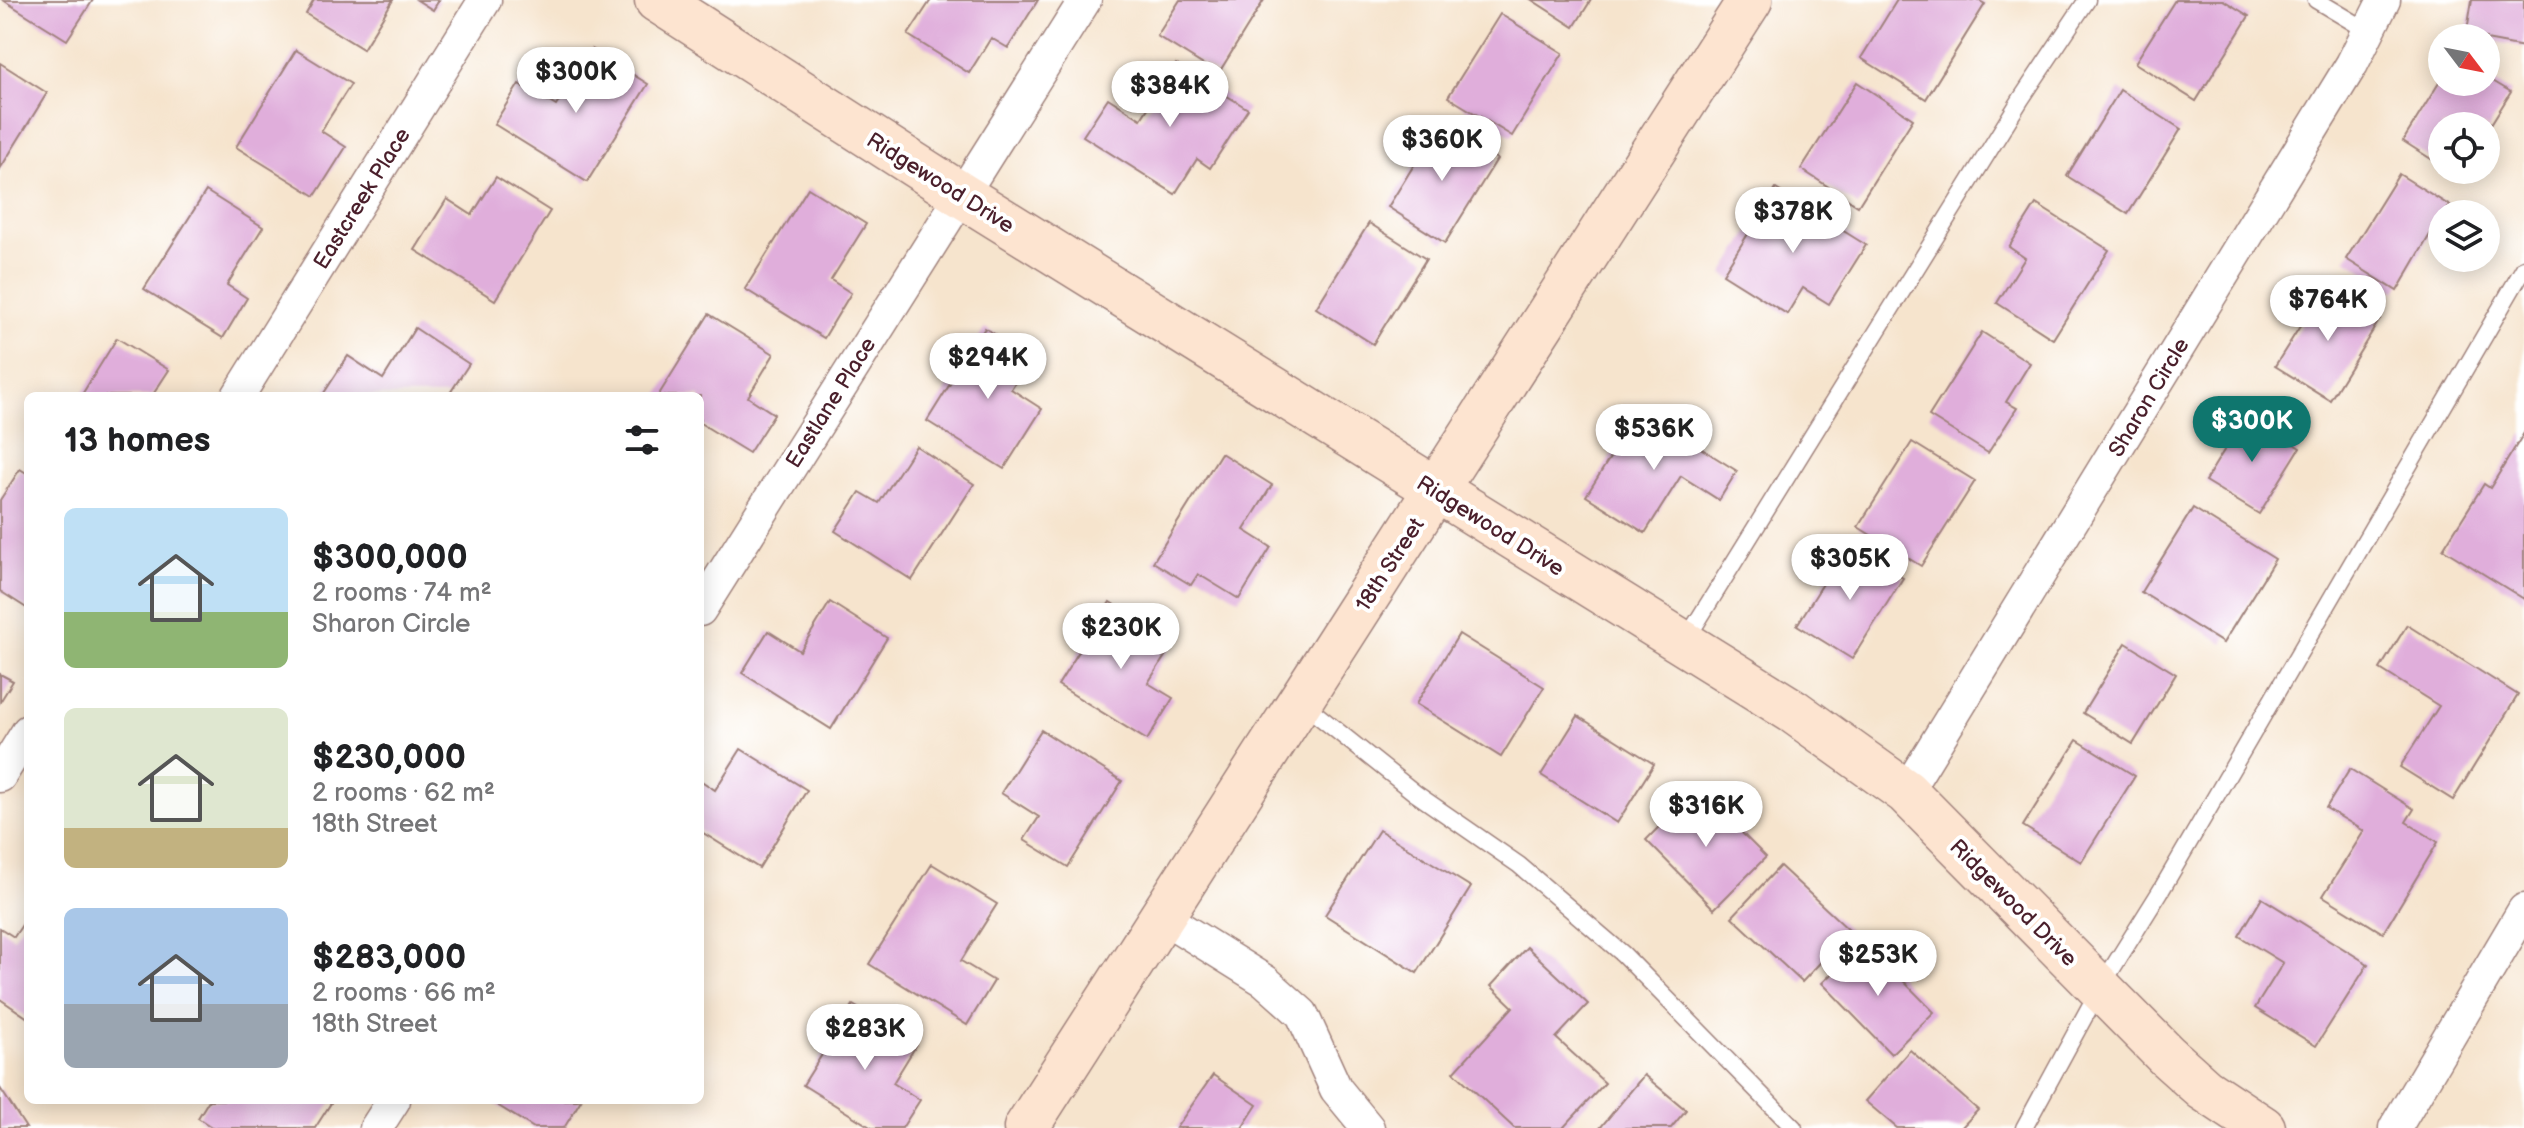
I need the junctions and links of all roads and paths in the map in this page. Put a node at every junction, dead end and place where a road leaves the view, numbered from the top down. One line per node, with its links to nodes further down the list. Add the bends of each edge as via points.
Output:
1 (485, 0): 11 (street, Eastcreek Place)
2 (657, 0): 9 (street, Ridgewood Drive)
3 (1085, 0): 9 (street, Eastlane Place)
4 (1750, 0): 12 (street, 18th Street)
5 (2087, 0): 14 (lane)
6 (2316, 0): 8 (lane)
7 (2384, 0): 8 (street, Sharon Circle)
8 (2368, 31): 18 (street, Sharon Circle)
9 (960, 194): 12 (street, Ridgewood Drive); 13 (street, Eastlane Place)
10 (2524, 268): 21 (lane)
11 (240, 392)
12 (1436, 491): 14 (street, Ridgewood Drive); 15 (street, 18th Street)
13 (704, 604)
14 (1683, 643): 18 (street, Ridgewood Drive, via 1793,711)
15 (1299, 701): 20 (street, 18th Street); 26 (lane, via 1415,793 1519,865 1623,954)
16 (24, 737): 17 (street)
17 (0, 776)
18 (1906, 792): 21 (street, Ridgewood Drive)
19 (2524, 910): 29 (street)
20 (1161, 916): 24 (street, 18th Street); 25 (street, via 1265,981 1302,1014 1336,1089)
21 (2100, 988): 27 (lane); 28 (street, Ridgewood Drive, via 2204,1089)
22 (391, 1104): 23 (street)
23 (376, 1128)
24 (1026, 1128)
25 (1368, 1128)
26 (1794, 1128)
27 (2024, 1128)
28 (2263, 1128)
29 (2395, 1128)

